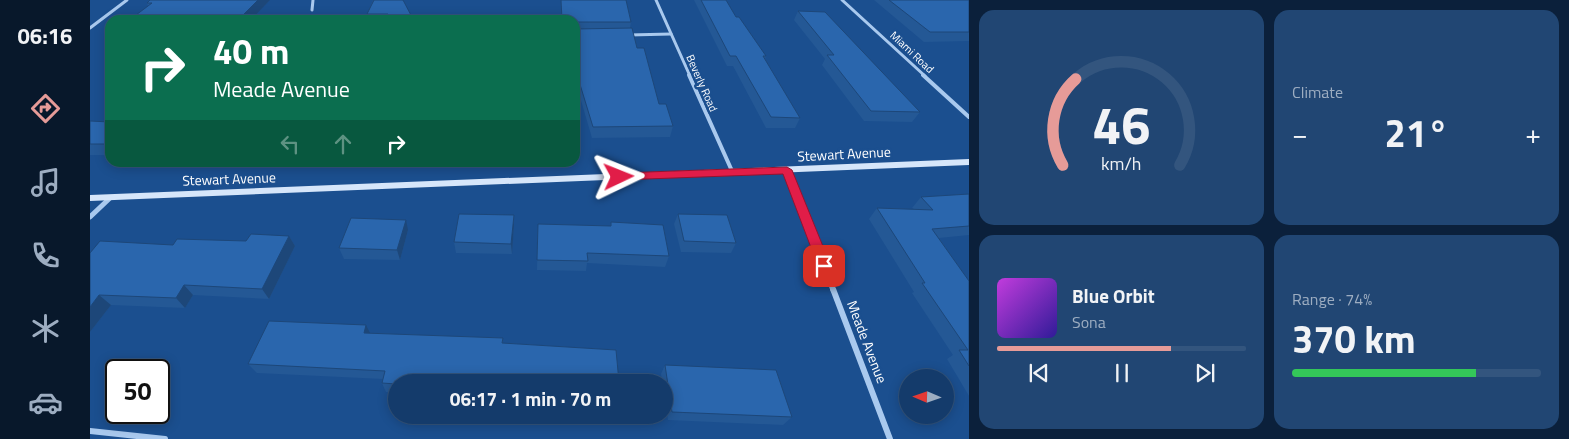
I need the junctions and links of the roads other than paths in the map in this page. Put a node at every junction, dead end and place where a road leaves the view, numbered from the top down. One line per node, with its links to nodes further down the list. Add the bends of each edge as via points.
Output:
1 (127, 0): 6 (street)
2 (313, 0): 5 (street)
3 (656, 0): 9 (street, Beverly Road)
4 (842, 0): 11 (street, Miami Road)
5 (312, 10)
6 (107, 15)
7 (105, 17): 8 (street)
8 (90, 28)
9 (671, 34): 10 (street); 14 (street, Beverly Road)
10 (621, 35)
11 (969, 117)
12 (969, 162): 13 (main road, Stewart Avenue)
13 (787, 170): 14 (main road, Stewart Avenue); 20 (street, Meade Avenue)
14 (732, 172): 16 (main road, Stewart Avenue)
15 (90, 198): 16 (main road, Stewart Avenue)
16 (110, 198): 17 (street)
17 (90, 217)
18 (90, 431): 19 (street)
19 (165, 439)
20 (890, 439)

